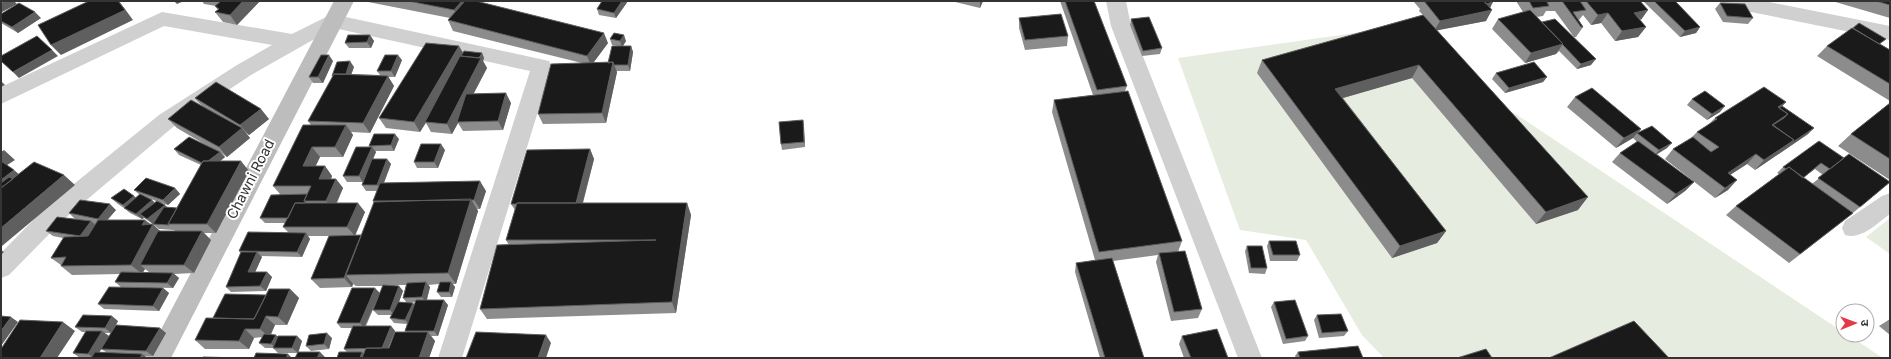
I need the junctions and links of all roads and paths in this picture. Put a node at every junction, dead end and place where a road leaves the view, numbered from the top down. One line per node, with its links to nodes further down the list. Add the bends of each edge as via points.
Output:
1 (344, 1): 4 (street, Chawni Road)
2 (1116, 1): 13 (street, via 1121,26)
3 (1731, 1): 5 (street)
4 (332, 21): 6 (street); 11 (street, Chawni Road); 12 (street, via 542,66)
5 (1890, 33)
6 (295, 42): 7 (street, via 162,19); 10 (street, via 244,70 166,121 56,212)
7 (1, 96)
8 (1890, 202): 9 (street)
9 (1853, 228)
10 (1, 268)
11 (158, 358)
12 (450, 358)
13 (1250, 358)

